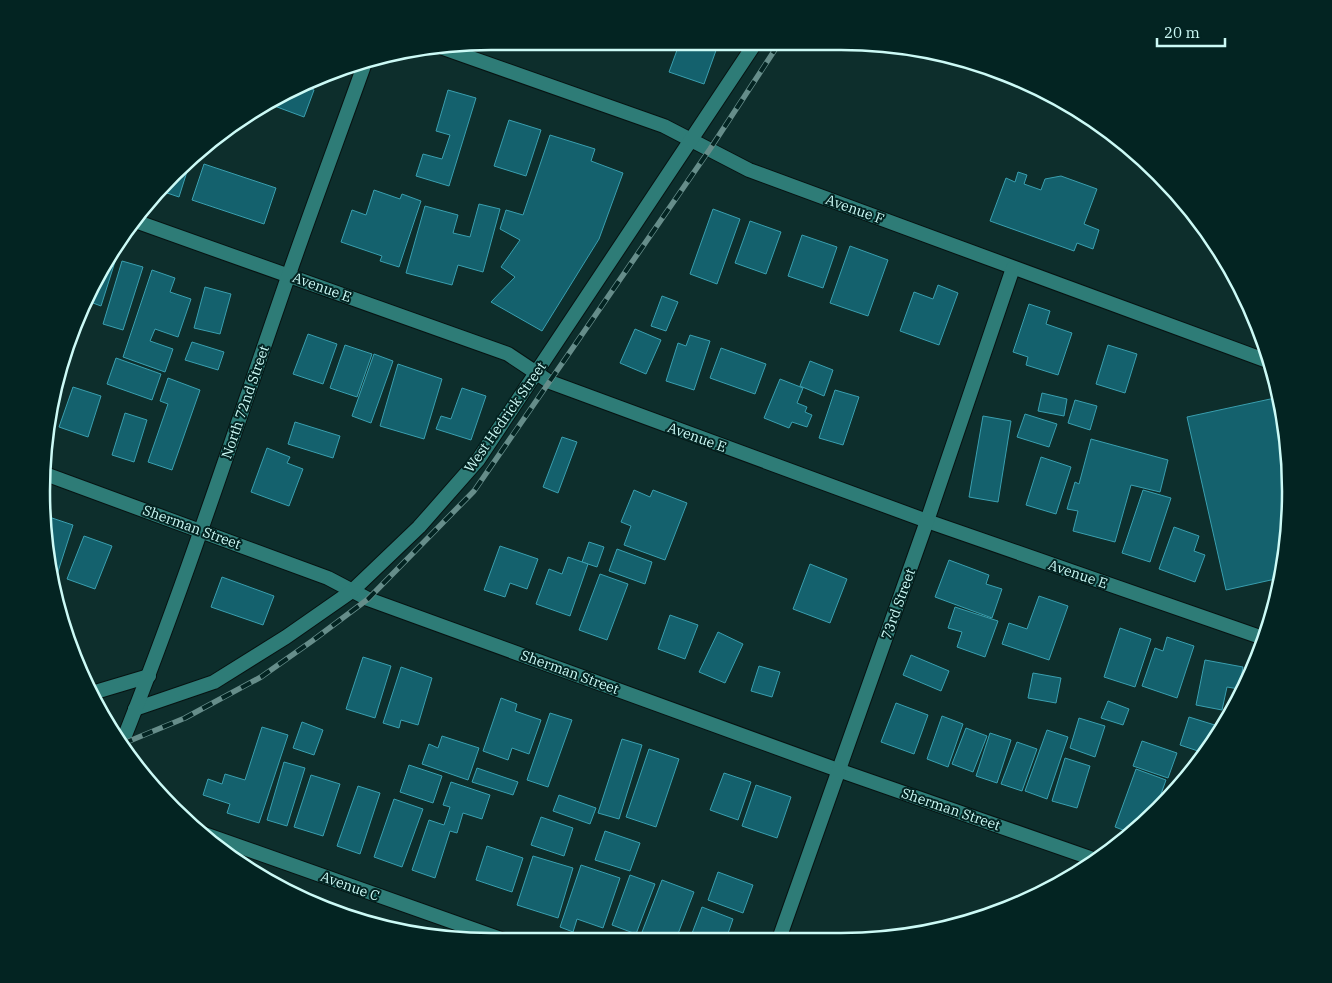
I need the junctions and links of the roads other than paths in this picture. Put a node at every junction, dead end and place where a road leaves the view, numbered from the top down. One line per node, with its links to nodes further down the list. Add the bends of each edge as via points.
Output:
1 (750, 50): 4 (street, West Hedrick Street)
2 (455, 52): 4 (street, Avenue F, via 664,126)
3 (363, 69): 7 (street, North 72nd Street)
4 (689, 139): 6 (street, Avenue F, via 750,170); 9 (street, West Hedrick Street)
5 (141, 223): 7 (street, Avenue E)
6 (1013, 268): 8 (street, Avenue F); 11 (street, 73rd Street)
7 (289, 275): 9 (street, Avenue E, via 508,354); 12 (street, North 72nd Street)
8 (1262, 359)
9 (536, 373): 11 (street, Avenue E, via 550,382); 13 (street, West Hedrick Street, via 478,460 419,527)
10 (51, 476): 12 (street, Sherman Street)
11 (927, 521): 14 (street, Avenue E); 19 (street, 73rd Street)
12 (202, 530): 13 (street, Sherman Street, via 328,578); 15 (street, North 72nd Street)
13 (352, 591): 17 (street, West Hedrick Street, via 214,682); 19 (street, Sherman Street)
14 (1258, 636)
15 (149, 676): 16 (street); 17 (street, North 72nd Street)
16 (98, 691)
17 (135, 709): 18 (street, North 72nd Street)
18 (124, 738)
19 (838, 770): 21 (street, Sherman Street); 23 (street, 73rd Street)
20 (220, 839): 22 (street, Avenue C)
21 (1088, 857)
22 (483, 933)
23 (781, 933)

